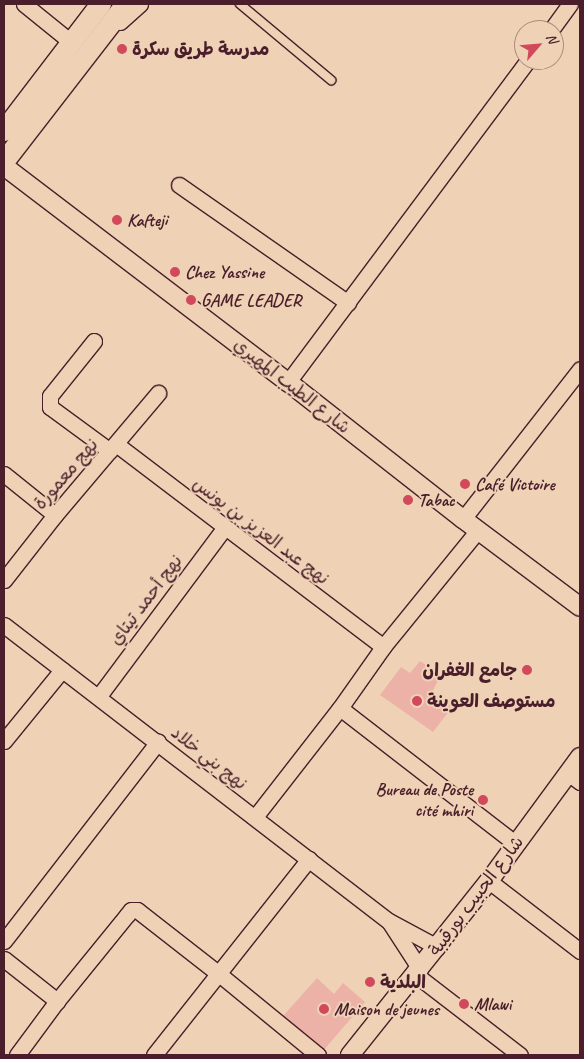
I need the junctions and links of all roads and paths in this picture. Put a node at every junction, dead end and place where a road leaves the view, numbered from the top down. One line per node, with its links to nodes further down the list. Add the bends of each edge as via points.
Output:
1 (24, 4): 8 (street)
2 (101, 4): 8 (main road)
3 (126, 4): 8 (main road)
4 (140, 4): 8 (street)
5 (240, 4): 10 (lane)
6 (570, 4): 7 (street)
7 (558, 20)
8 (79, 47): 11 (main road); 12 (main road)
9 (521, 70): 14 (street)
10 (331, 80)
11 (4, 130)
12 (4, 164): 17 (street, شارع الطيب المهيري)
13 (179, 185): 14 (street)
14 (348, 303): 17 (street)
15 (94, 341): 19 (street, نهج عبد العزيز بن يونس, via 50,396 50,407)
16 (580, 370): 22 (street)
17 (288, 382): 22 (street, شارع الطيب المهيري)
18 (158, 393): 19 (street, نهج معمورة)
19 (113, 448): 21 (street, نهج معمورة); 23 (street, نهج عبد العزيز بن يونس)
20 (4, 474): 21 (street)
21 (55, 515): 24 (street, نهج معمورة)
22 (470, 525): 25 (street, شارع الطيب المهيري); 27 (street)
23 (224, 528): 27 (street, نهج عبد العزيز بن يونس); 29 (street, نهج أحمد تيتاي)
24 (4, 580)
25 (580, 607)
26 (4, 625): 28 (street, نهج بني خلاد)
27 (384, 647): 30 (street)
28 (62, 670): 29 (street, نهج بني خلاد); 31 (street)
29 (98, 696): 32 (street, نهج بني خلاد)
30 (340, 708): 35 (street); 36 (street)
31 (4, 741)
32 (158, 742): 35 (street, نهج بني خلاد); 40 (street)
33 (580, 757): 34 (street, شارع الحبيب بورقيبة)
34 (574, 778): 36 (street, شارع الحبيب بورقيبة)
35 (256, 817): 37 (street, نهج بني خلاد)
36 (516, 844): 38 (street, شارع الحبيب بورقيبة)
37 (309, 859): 39 (street, نهج بني خلاد); 45 (street)
38 (489, 881): 41 (street, شارع الحبيب بورقيبة); 42 (street)
39 (389, 921): 41 (street, نهج بني خلاد); 44 (street, نهج بني خلاد)
40 (4, 940)
41 (437, 947): 44 (street, شارع الحبيب بورقيبة)
42 (580, 951)
43 (4, 959): 46 (street)
44 (418, 972): 50 (street, شارع الحبيب بورقيبة); 51 (street, نهج بني خلاد)
45 (219, 974): 46 (street, via 144,914 131,910); 48 (street); 49 (street)
46 (57, 1000): 47 (street)
47 (17, 1055)
48 (154, 1055)
49 (318, 1055)
50 (350, 1055)
51 (520, 1055)

